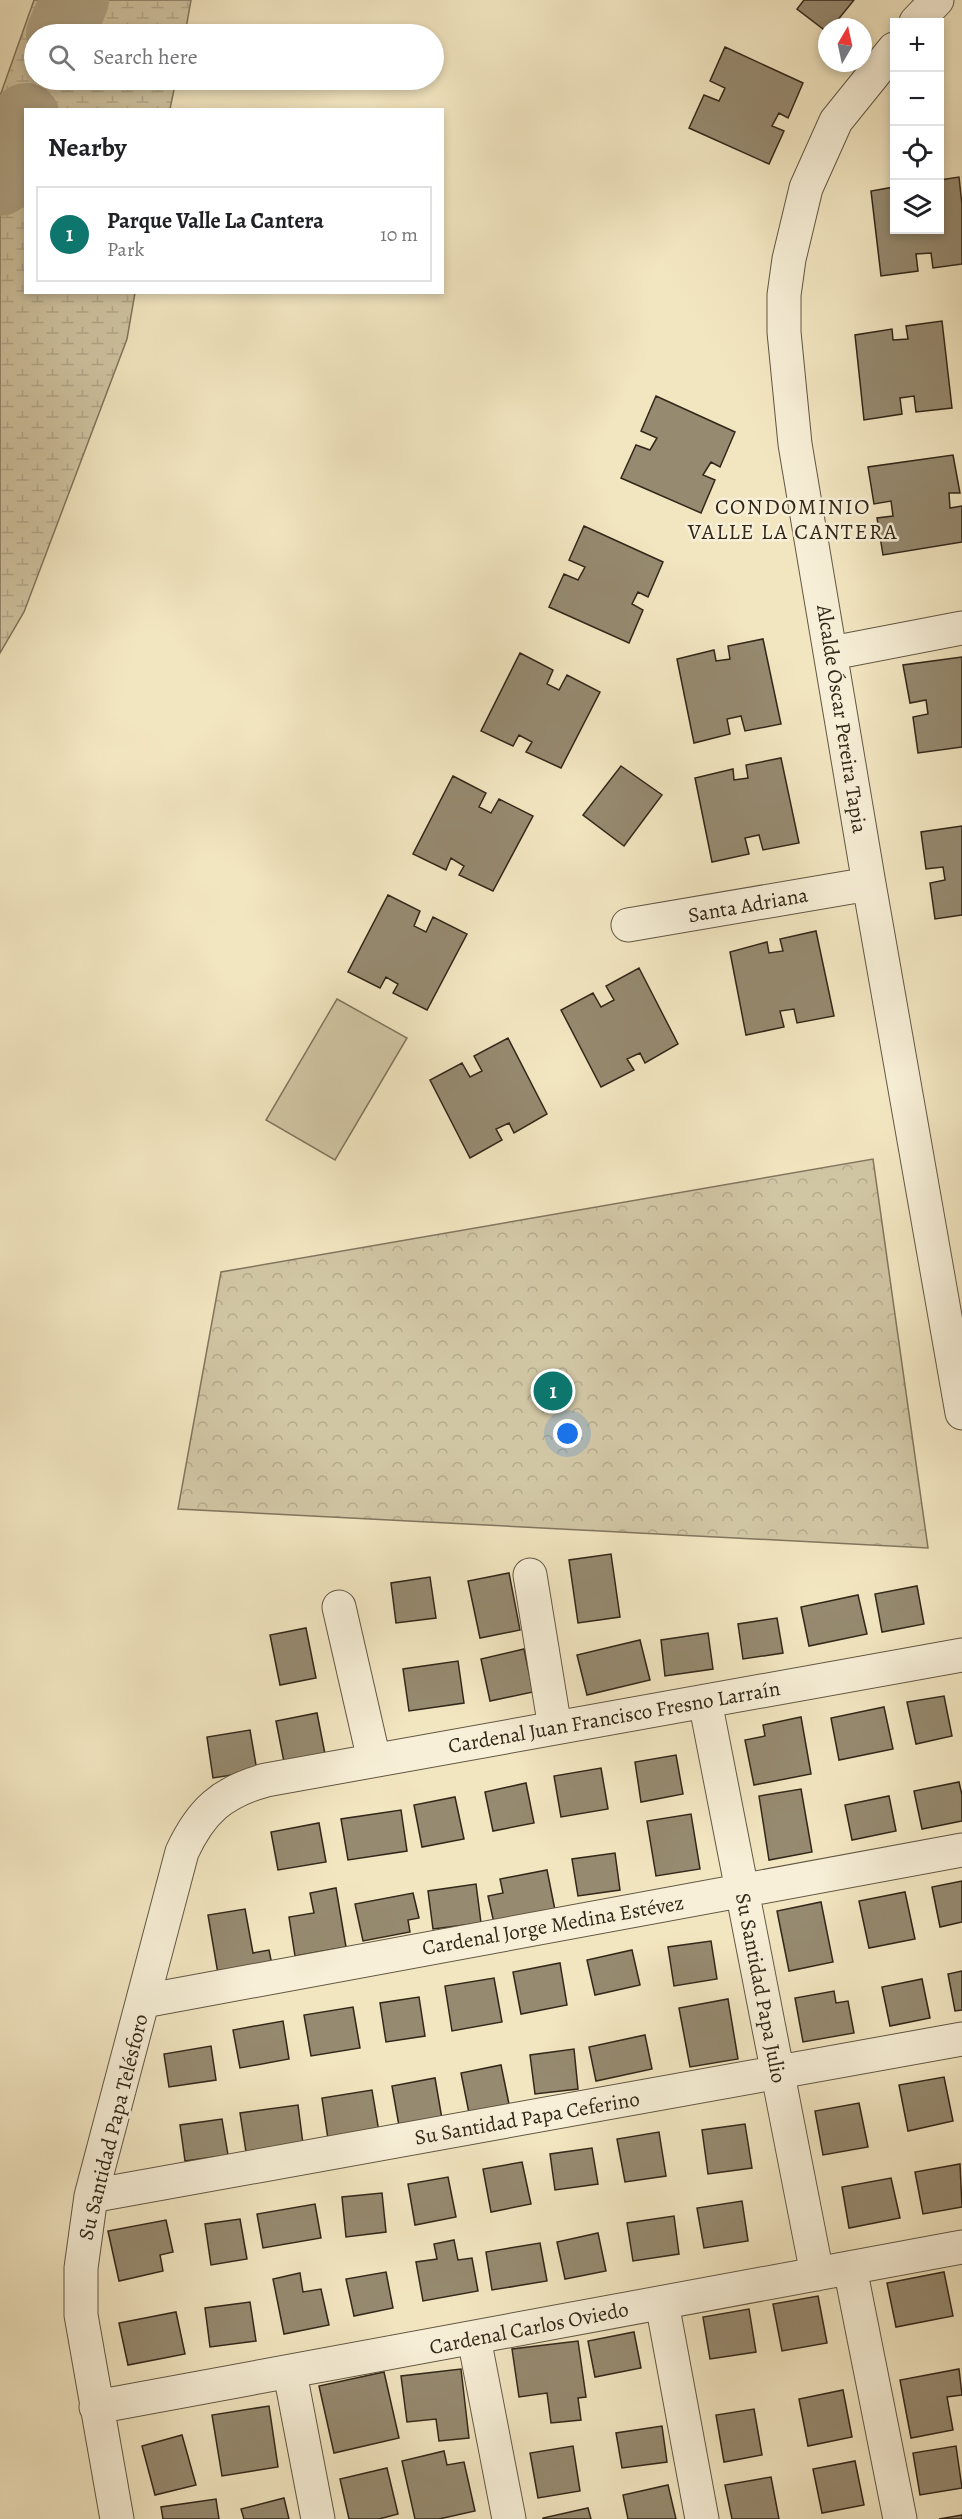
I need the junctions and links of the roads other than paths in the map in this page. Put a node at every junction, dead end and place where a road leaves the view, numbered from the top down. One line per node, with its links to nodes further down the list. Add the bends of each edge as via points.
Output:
1 (937, 0): 2 (street)
2 (920, 18)
3 (890, 54): 5 (street, Alcalde Óscar Pereira Tapia, via 836,121 820,154 796,224 784,295 795,444)
4 (962, 628): 5 (street)
5 (832, 653): 6 (street, Alcalde Óscar Pereira Tapia)
6 (869, 884): 7 (street, Santa Adriana); 8 (street, Alcalde Óscar Pereira Tapia)
7 (628, 925)
8 (962, 1413)
9 (530, 1575): 13 (street)
10 (339, 1607): 14 (street)
11 (962, 1655): 12 (street, Cardenal Juan Francisco Fresno Larraín)
12 (705, 1701): 13 (street, Cardenal Juan Francisco Fresno Larraín); 17 (street, Su Santidad Papa Julio)
13 (555, 1728): 14 (street, Cardenal Juan Francisco Fresno Larraín)
14 (374, 1760): 15 (street, Cardenal Juan Francisco Fresno Larraín)
15 (266, 1780): 18 (street, Su Santidad Papa Telésforo, via 243,1786 222,1798 191,1832 182,1852)
16 (962, 1850): 17 (street, Cardenal Jorge Medina Estévez)
17 (742, 1890): 18 (street, Cardenal Jorge Medina Estévez); 20 (street, Su Santidad Papa Julio)
18 (144, 2001): 21 (street, Su Santidad Papa Telésforo)
19 (962, 2039): 20 (street, Su Santidad Papa Ceferino)
20 (776, 2072): 21 (street, Su Santidad Papa Ceferino); 24 (street, Su Santidad Papa Julio)
21 (91, 2196): 28 (street, Su Santidad Papa Telésforo, via 81,2268 81,2315)
22 (962, 2247): 23 (street, Cardenal Carlos Oviedo)
23 (850, 2268): 24 (street, Cardenal Carlos Oviedo); 33 (street)
24 (817, 2274): 25 (street, Cardenal Carlos Oviedo)
25 (662, 2303): 26 (street, Cardenal Carlos Oviedo); 32 (street)
26 (474, 2338): 27 (street, Cardenal Carlos Oviedo); 31 (street)
27 (290, 2373): 28 (street, Cardenal Carlos Oviedo); 30 (street)
28 (96, 2407): 29 (street, Su Santidad Papa Telésforo)
29 (117, 2519)
30 (318, 2519)
31 (509, 2519)
32 (702, 2519)
33 (900, 2519)

